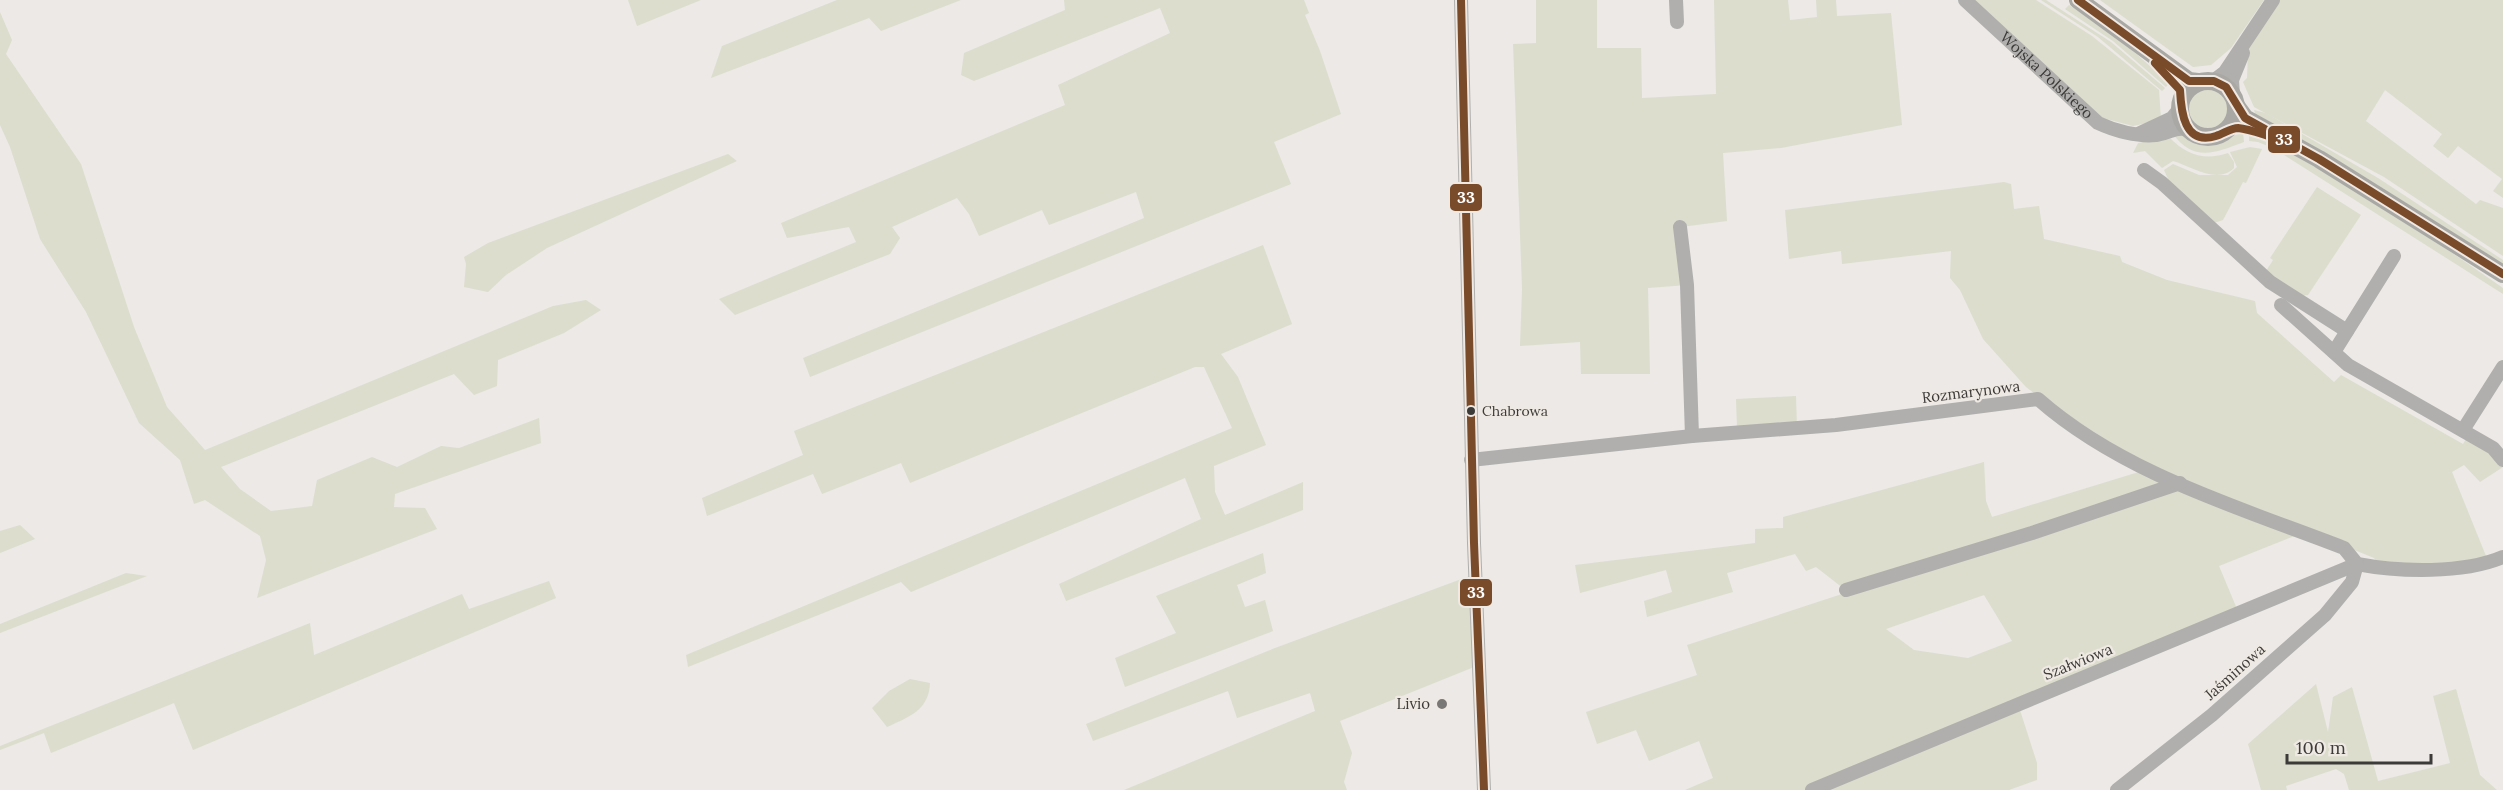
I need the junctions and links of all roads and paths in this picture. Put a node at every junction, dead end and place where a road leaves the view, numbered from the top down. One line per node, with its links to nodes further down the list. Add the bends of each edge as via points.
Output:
1 (1461, 0): 26 (street)
2 (1676, 0): 6 (street)
3 (1965, 0): 14 (street, Wojska Polskiego, via 2092,118 2107,127)
4 (2078, 0): 8 (main road)
5 (2273, 0): 7 (street)
6 (1677, 22)
7 (2245, 42): 9 (street, via 2219,78); 10 (street, via 2232,80)
8 (2145, 50): 9 (main road, via 2189,81); 11 (main road, via 2180,90)
9 (2205, 82): 10 (main road, via 2223,84); 11 (main road, via 2188,90)
10 (2235, 101): 13 (main road, via 2235,120); 15 (main road, via 2242,115)
11 (2181, 104): 12 (main road, via 2183,122); 14 (street, via 2172,118)
12 (2190, 130): 13 (main road, via 2207,137); 14 (street, Wojska Polskiego)
13 (2223, 133): 15 (main road, via 2237,128)
14 (2138, 134)
15 (2280, 138): 19 (main road)
16 (2144, 170): 21 (street, via 2270,282)
17 (1680, 227): 25 (street, via 1687,285)
18 (2394, 256): 21 (street)
19 (2503, 274)
20 (2281, 305): 22 (street)
21 (2347, 331): 22 (street)
22 (2334, 352): 24 (street, via 2348,365)
23 (2503, 367): 24 (street)
24 (2463, 430): 27 (street, via 2493,448)
25 (1692, 436): 26 (street, Rozmarynowa); 28 (street, Rozmarynowa, via 1826,426 2038,399 2084,433)
26 (1472, 460): 32 (street)
27 (2503, 460)
28 (2180, 483): 30 (street, Rozmarynowa, via 2344,548); 31 (street)
29 (2503, 557): 30 (street, via 2487,563 2431,569)
30 (2357, 564): 33 (street, Szałwiowa); 34 (street, Jaśminowa, via 2352,582 2325,615 2212,715)
31 (1845, 590)
32 (1484, 790)
33 (1812, 790)
34 (2117, 790)

